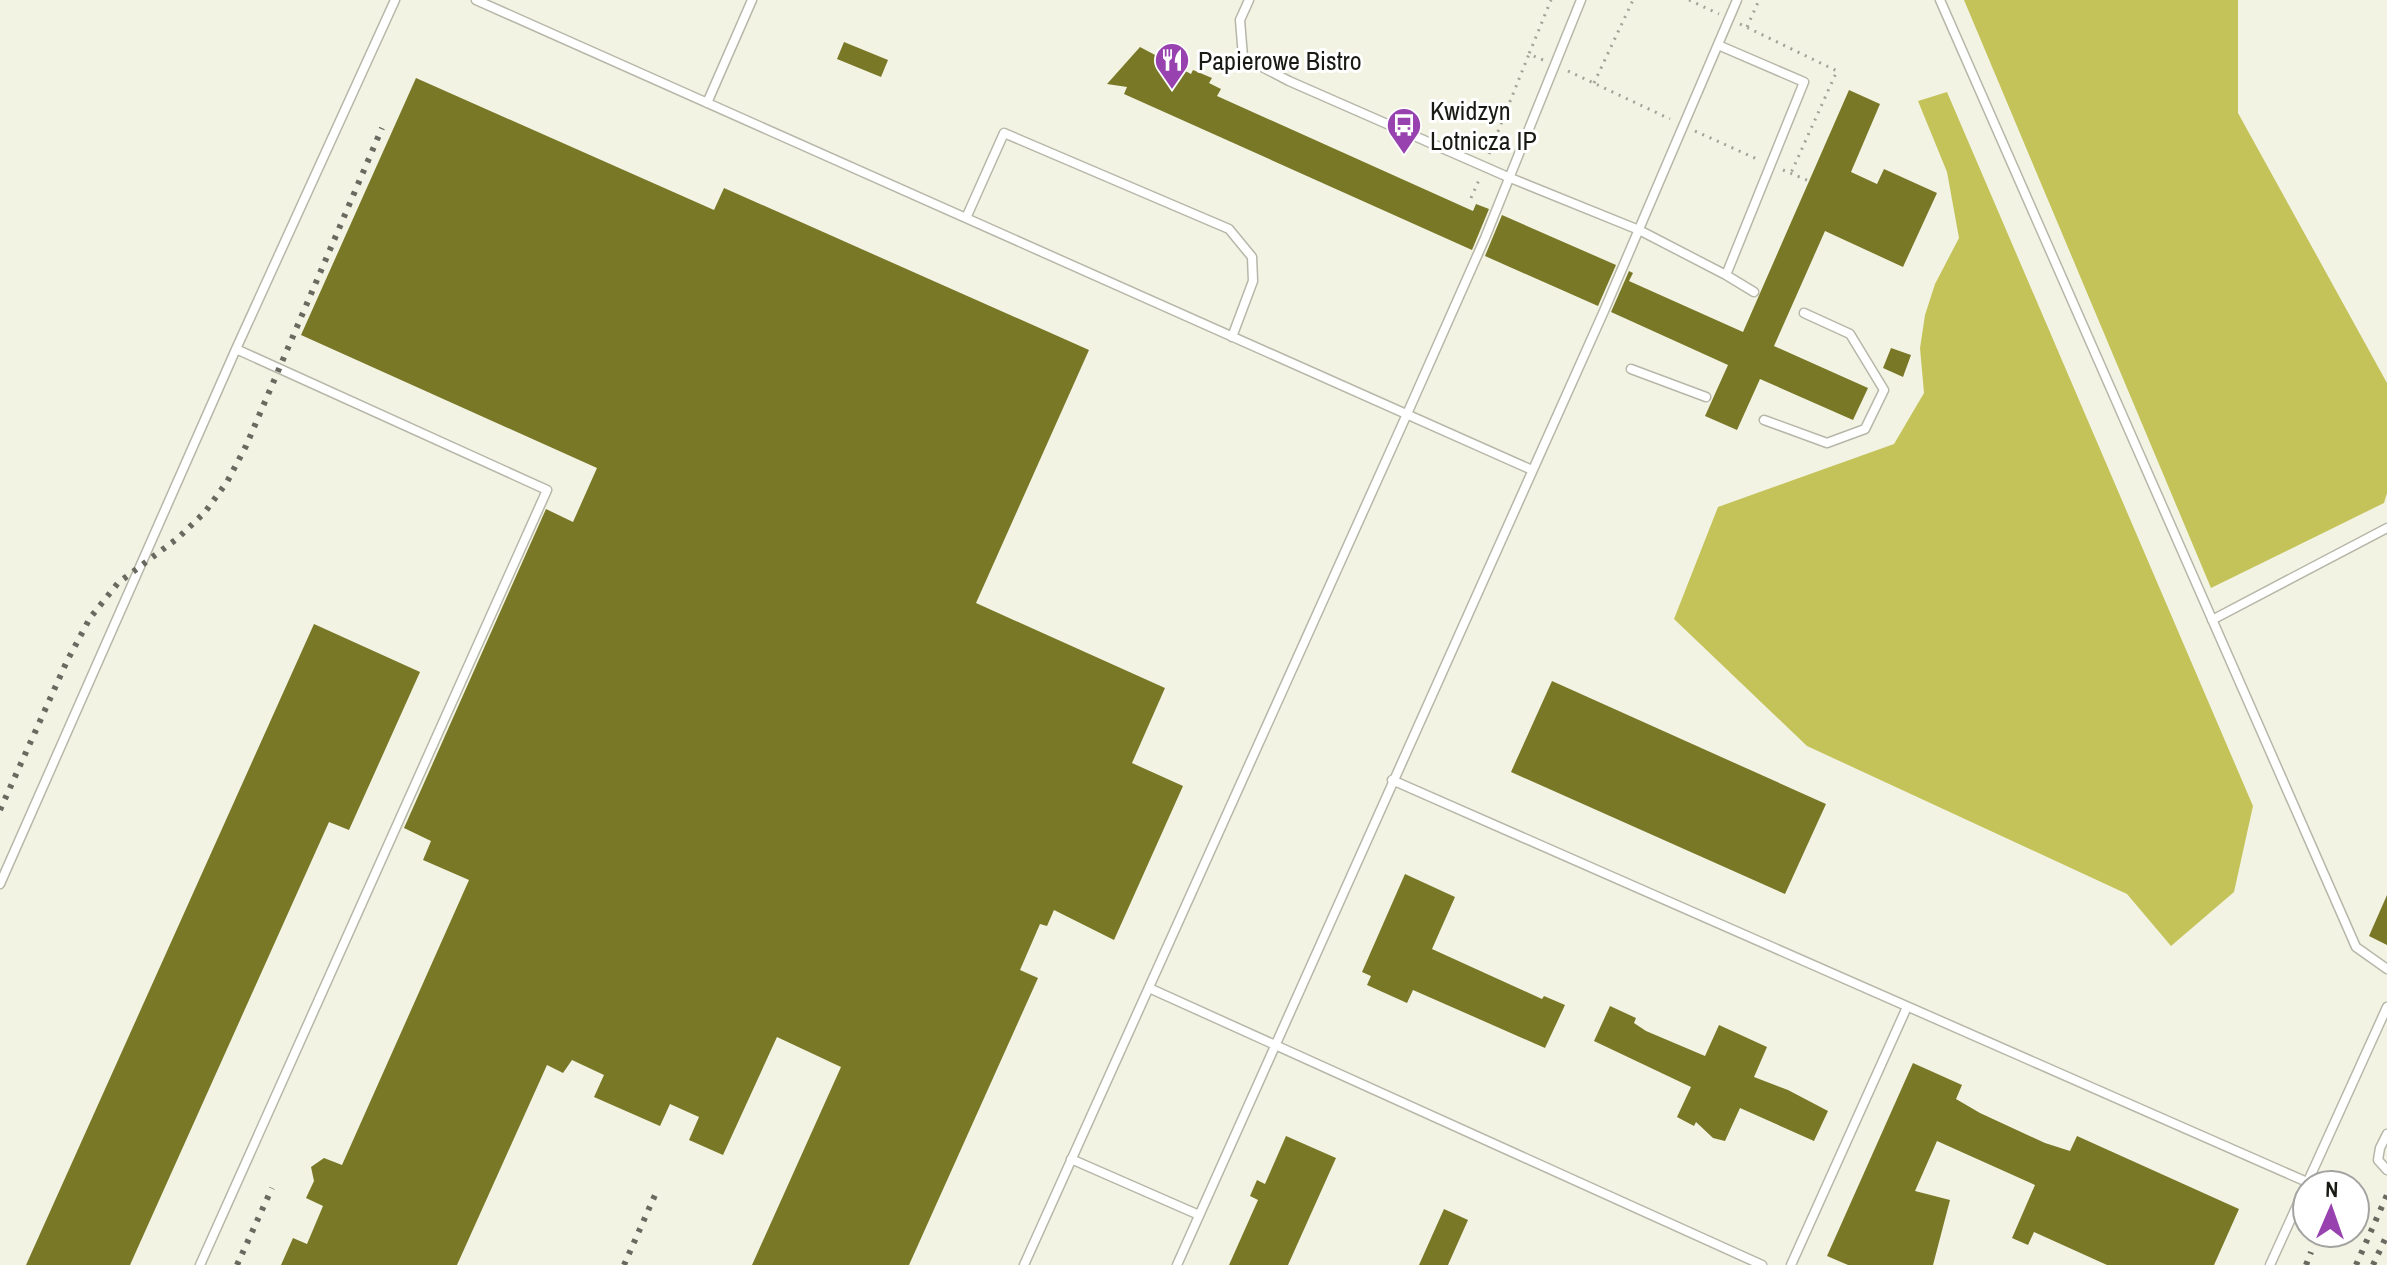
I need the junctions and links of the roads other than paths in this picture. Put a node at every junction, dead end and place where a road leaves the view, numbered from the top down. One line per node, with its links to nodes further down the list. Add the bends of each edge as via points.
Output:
1 (395, 0): 17 (lane)
2 (476, 0): 9 (lane)
3 (752, 0): 9 (lane)
4 (1249, 0): 10 (lane, via 1240,20 1243,57)
5 (1581, 0): 10 (lane)
6 (1737, 0): 8 (lane)
7 (1940, 0): 24 (lane)
8 (1718, 45): 12 (lane); 13 (lane, via 1804,82)
9 (707, 103): 11 (lane)
10 (1508, 177): 12 (lane); 20 (lane)
11 (966, 218): 16 (lane); 16 (lane, via 1004,133 1229,229 1252,257 1253,281)
12 (1639, 230): 13 (lane); 22 (lane)
13 (1726, 275): 14 (lane)
14 (1754, 292)
15 (1804, 313): 21 (lane, via 1850,334 1884,390 1865,429 1827,443)
16 (1232, 337): 20 (lane)
17 (236, 349): 26 (lane); 40 (lane, via 547,490)
18 (1631, 369): 19 (lane)
19 (1706, 397)
20 (1407, 414): 22 (lane); 28 (lane)
21 (1764, 420)
22 (1532, 470): 25 (lane)
23 (2387, 528): 24 (lane)
24 (2212, 620): 27 (lane, via 2356,947)
25 (1392, 780): 29 (lane); 32 (lane)
26 (0, 884)
27 (2387, 969)
28 (1149, 988): 32 (lane); 34 (lane)
29 (1907, 1007): 37 (lane); 44 (lane)
30 (2387, 1007): 31 (lane)
31 (2384, 1021): 35 (lane)
32 (1276, 1043): 38 (lane); 43 (lane)
33 (2387, 1134): 36 (lane, via 2378,1160)
34 (1071, 1159): 38 (lane); 41 (lane)
35 (2313, 1169)
36 (2387, 1170)
37 (2291, 1175)
38 (1199, 1215): 42 (lane)
39 (2291, 1218): 45 (lane)
40 (200, 1265)
41 (1024, 1265)
42 (1177, 1265)
43 (1762, 1265)
44 (1791, 1265)
45 (2270, 1265)

